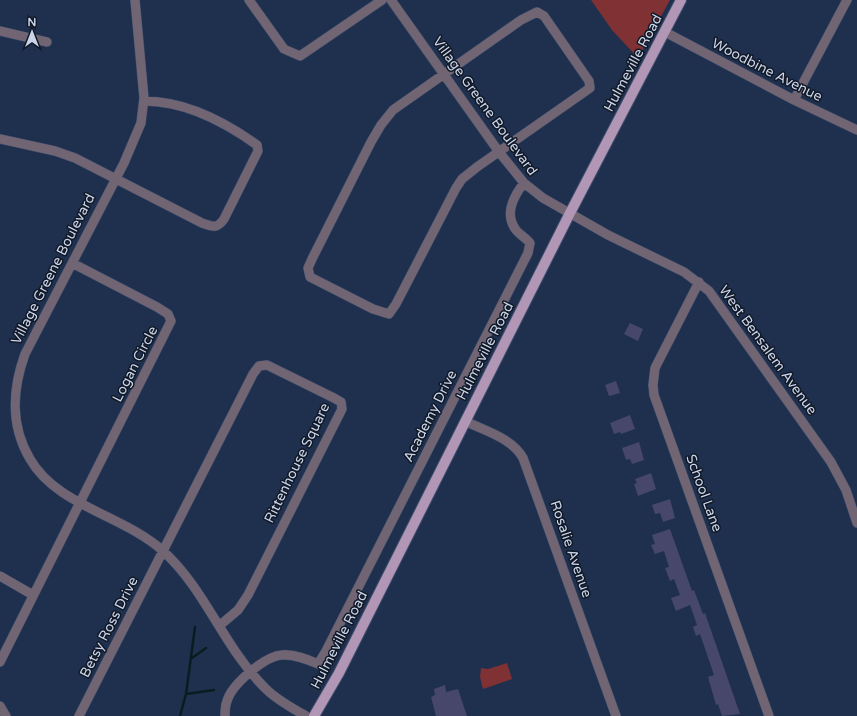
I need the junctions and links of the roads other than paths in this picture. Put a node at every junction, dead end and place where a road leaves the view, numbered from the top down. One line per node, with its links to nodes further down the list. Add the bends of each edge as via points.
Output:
1 (135, 0): 12 (street, Village Greene Boulevard)
2 (249, 0): 3 (street, via 284,49 300,56)
3 (382, 0)
4 (391, 0): 10 (street, Village Greene Boulevard)
5 (681, 0): 8 (main road, Hulmeville Road)
6 (847, 0): 11 (street)
7 (0, 31): 9 (street)
8 (665, 32): 11 (street, Woodbine Avenue); 18 (main road, Hulmeville Road)
9 (47, 42)
10 (444, 74): 15 (street, Village Greene Boulevard); 15 (street, via 532,14 536,12 544,16 589,80 590,88); 15 (street, via 393,110 381,125 312,259 308,268 310,277 373,309 389,314 456,188 469,173)
11 (794, 100): 13 (street, Woodbine Avenue)
12 (144, 101): 16 (street, Village Greene Boulevard, via 138,132); 16 (street, via 165,102 194,110 252,141 258,145 258,151 224,219 217,227 202,223)
13 (857, 130)
14 (0, 139): 16 (street, via 55,151 89,164)
15 (499, 152): 17 (street, Village Greene Boulevard)
16 (116, 179): 19 (street, Village Greene Boulevard)
17 (524, 183): 18 (street, Village Greene Boulevard, via 543,198); 29 (street, Academy Drive, via 512,198 510,216 516,230 530,243 528,253 318,664 297,656 281,655 266,660)
18 (570, 213): 20 (street, West Bensalem Avenue); 21 (main road, Hulmeville Road)
19 (72, 263): 22 (street, Village Greene Boulevard, via 25,354 16,384 14,413 20,439 36,468 56,488); 22 (street, Logan Circle, via 157,307 168,314 171,321)
20 (699, 282): 23 (street, West Bensalem Avenue, via 718,302 831,462 846,490); 37 (street, School Lane, via 656,368 653,385)
21 (465, 421): 35 (main road, Hulmeville Road); 36 (street, Rosalie Avenue, via 507,441 516,447 523,458)
22 (80, 502): 24 (street, Village Greene Boulevard, via 137,532); 26 (street)
23 (857, 523)
24 (164, 552): 27 (street, Village Greene Boulevard, via 187,577); 27 (street, Rittenhouse Square, via 259,366 267,365 277,369 341,402 342,409 336,422 248,595 238,610); 32 (street, Betsy Ross Drive)
25 (0, 576): 26 (street)
26 (33, 595): 28 (street)
27 (220, 626): 29 (street, Village Greene Boulevard)
28 (0, 662)
29 (251, 672): 33 (street, via 232,690); 34 (street, Village Greene Boulevard, via 274,695)
30 (0, 706): 31 (street)
31 (6, 716)
32 (79, 716)
33 (225, 716)
34 (306, 716)
35 (314, 716)
36 (616, 716)
37 (769, 716)

